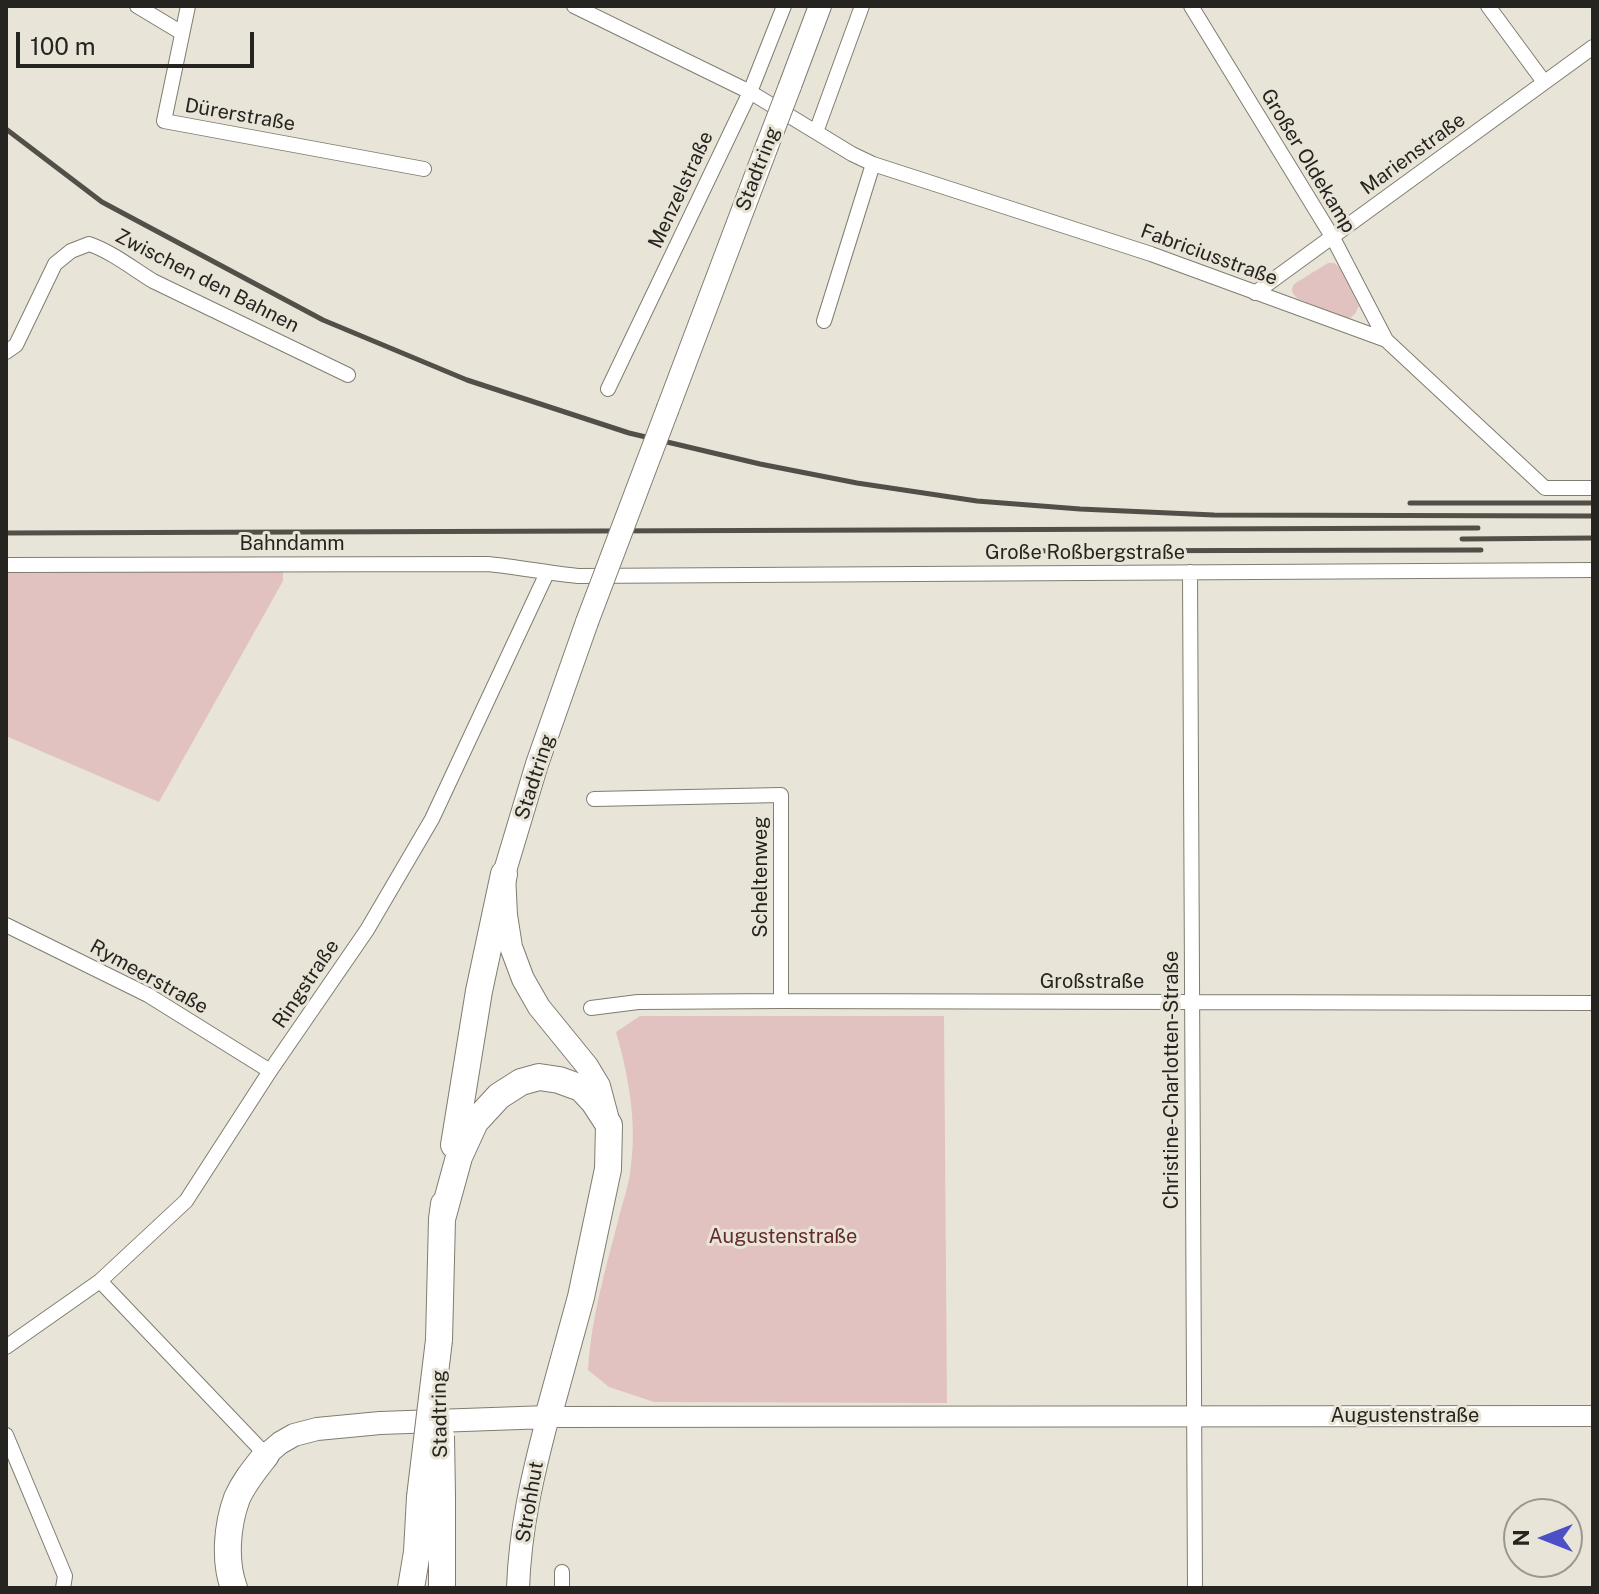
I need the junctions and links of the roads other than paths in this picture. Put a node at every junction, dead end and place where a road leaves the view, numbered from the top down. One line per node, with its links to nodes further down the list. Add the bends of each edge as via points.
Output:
1 (137, 6): 9 (street)
2 (188, 6): 9 (street, Dürerstraße)
3 (574, 6): 12 (street, Fabriciusstraße)
4 (784, 6): 12 (street, Menzelstraße)
5 (820, 6): 30 (main road, Stadtring, bridge, via 587,622)
6 (862, 6): 13 (street)
7 (1191, 6): 16 (street, Großer Oldekamp)
8 (1488, 6): 11 (street)
9 (182, 33): 15 (street, Dürerstraße, via 164,121)
10 (1593, 47): 11 (street, Marienstraße)
11 (1544, 82): 16 (street, Marienstraße)
12 (750, 92): 13 (street, Fabriciusstraße); 22 (street, Menzelstraße)
13 (816, 132): 14 (street, Fabriciusstraße)
14 (873, 164): 17 (street, Fabriciusstraße); 18 (street)
15 (424, 169)
16 (1333, 238): 17 (street, Marienstraße); 19 (street, Großer Oldekamp)
17 (1255, 293): 19 (street, Fabriciusstraße)
18 (824, 321)
19 (1386, 340): 23 (street, Fabriciusstraße, via 1545,488)
20 (6, 352): 21 (street, Zwischen den Bahnen, via 16,345 55,264 89,244 153,281)
21 (348, 375)
22 (608, 389)
23 (1593, 488)
24 (6, 565): 27 (street, Bahndamm, via 488,564)
25 (1593, 570): 26 (street, Große Roßbergstraße)
26 (1190, 572): 28 (street, Große Roßbergstraße); 33 (street, Christine-Charlotten-Straße)
27 (547, 573): 28 (street, Bahndamm); 36 (street, Ringstraße, via 432,819 367,930)
28 (578, 576)
29 (594, 799): 32 (street, Scheltenweg, via 781,795)
30 (504, 874): 37 (main road, via 511,947 523,979 599,1086); 38 (highway, Stadtring)
31 (6, 925): 36 (street, Rymeerstraße, via 148,995)
32 (781, 1001): 33 (street, Großstraße); 35 (street, Großstraße, via 638,1002)
33 (1192, 1002): 34 (street, Großstraße); 41 (street, Christine-Charlotten-Straße)
34 (1593, 1003)
35 (591, 1008)
36 (270, 1071): 39 (street, Ringstraße, via 186,1201)
37 (609, 1125): 38 (highway, via 581,1088 539,1077 521,1082 475,1122); 43 (highway, via 603,1198)
38 (442, 1219): 46 (highway, Stadtring, bridge)
39 (100, 1281): 40 (street, Ringstraße); 45 (street)
40 (6, 1347)
41 (1194, 1416): 42 (street, Augustenstraße); 43 (street, Augustenstraße); 54 (street, Christine-Charlotten-Straße)
42 (1593, 1416)
43 (548, 1417): 45 (main road, Augustenstraße, via 317,1429 294,1435); 52 (main road, Strohhut, via 527,1501)
44 (6, 1435): 48 (street, via 65,1576)
45 (266, 1455): 49 (highway, via 245,1482 230,1528)
46 (431, 1497): 50 (highway); 51 (highway)
47 (562, 1572): 53 (street)
48 (63, 1588)
49 (234, 1588)
50 (411, 1588)
51 (442, 1588)
52 (518, 1588)
53 (562, 1588)
54 (1195, 1588)

